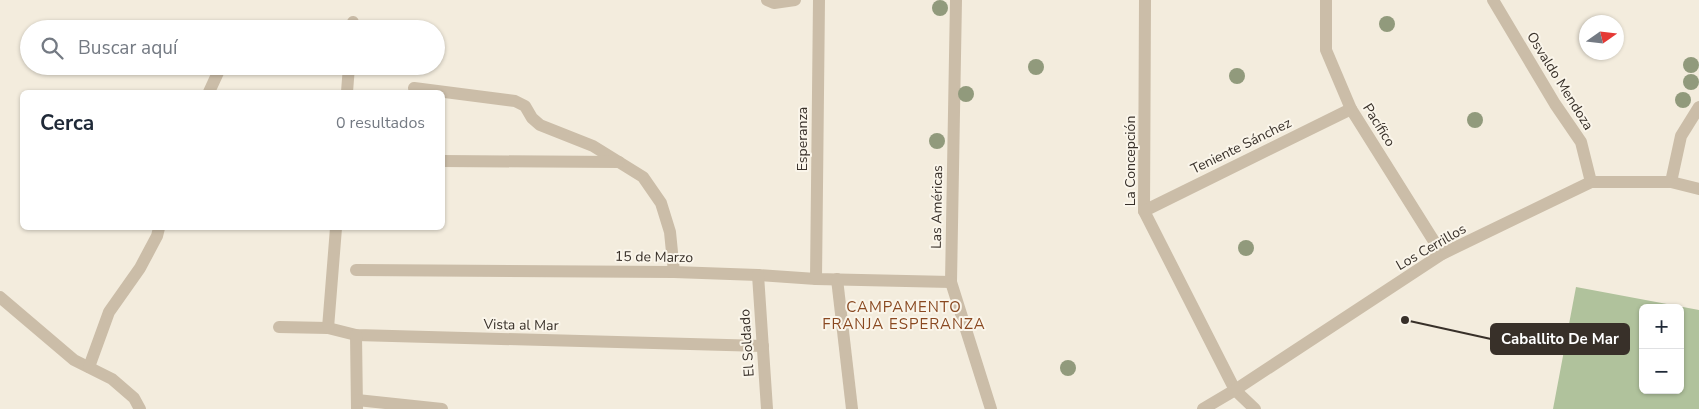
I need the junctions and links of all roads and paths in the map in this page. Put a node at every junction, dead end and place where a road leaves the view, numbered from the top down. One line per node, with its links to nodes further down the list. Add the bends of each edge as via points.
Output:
1 (767, 0): 2 (street, via 774,4)
2 (795, 0)
3 (818, 0): 29 (street, Esperanza)
4 (956, 0): 31 (street, Las Américas)
5 (1145, 0): 22 (street, La Concepción)
6 (1326, 0): 16 (street, Pacífico, via 1326,50)
7 (1493, 0): 19 (street, Osvaldo Mendoza, via 1581,142)
8 (217, 75): 11 (street)
9 (348, 75): 12 (street)
10 (414, 88): 13 (street)
11 (210, 90)
12 (347, 90)
13 (430, 90)
14 (445, 92): 18 (street, via 515,101 525,106 540,125 593,146)
15 (1699, 107): 20 (street, via 1681,136)
16 (1351, 109): 22 (street, Teniente Sánchez); 25 (street, Pacífico)
17 (445, 161): 18 (street)
18 (619, 162): 27 (street, via 643,177 661,203 670,232)
19 (1591, 182): 20 (street, Los Cerrillos); 25 (street, Los Cerrillos)
20 (1671, 182): 21 (street, Los Cerrillos)
21 (1699, 189)
22 (1144, 211): 38 (street, La Concepción)
23 (158, 230): 37 (street, via 140,268 109,312)
24 (336, 230): 34 (street)
25 (1442, 254): 38 (street, Los Cerrillos)
26 (356, 270): 27 (street, 15 de Marzo)
27 (674, 272): 28 (street, 15 de Marzo)
28 (758, 275): 29 (street, 15 de Marzo); 36 (street, El Soldado)
29 (816, 279): 30 (street, 15 de Marzo)
30 (837, 279): 31 (street, 15 de Marzo); 43 (street)
31 (951, 282): 44 (street, Las Américas)
32 (0, 297): 37 (street, via 74,360)
33 (279, 327): 34 (street, Vista al Mar)
34 (328, 328): 35 (street, Vista al Mar)
35 (356, 336): 36 (street, Vista al Mar); 39 (street)
36 (762, 346): 42 (street, El Soldado)
37 (89, 367): 40 (street, via 112,379 134,398)
38 (1235, 390): 45 (street, Los Cerrillos); 46 (street, La Concepción)
39 (357, 404): 41 (street)
40 (140, 409)
41 (442, 409)
42 (767, 409)
43 (852, 409)
44 (991, 409)
45 (1203, 409)
46 (1255, 409)

